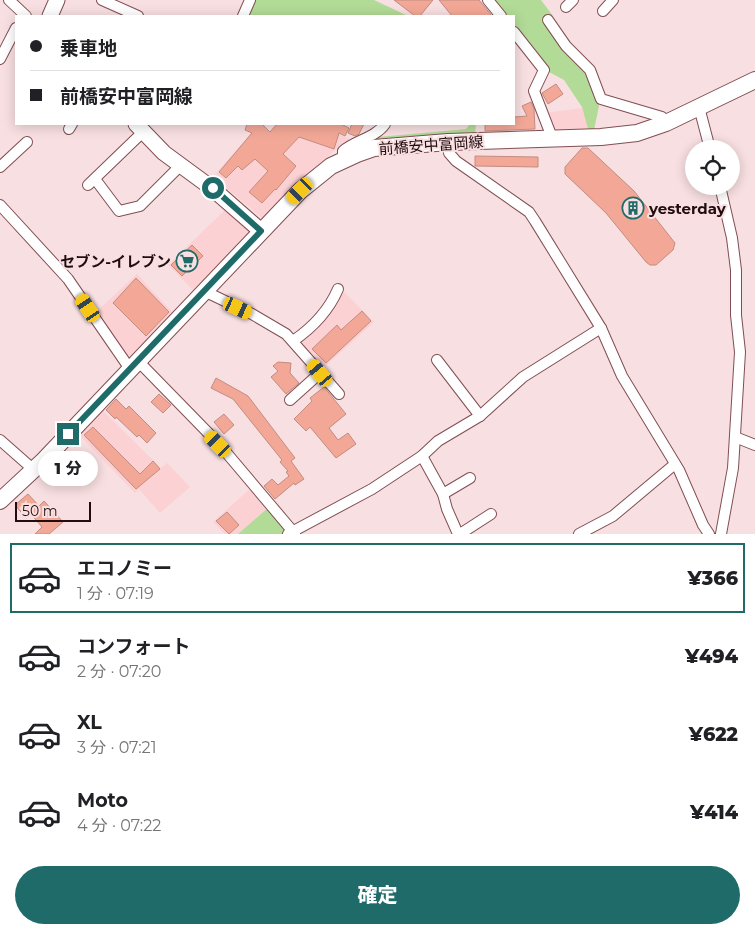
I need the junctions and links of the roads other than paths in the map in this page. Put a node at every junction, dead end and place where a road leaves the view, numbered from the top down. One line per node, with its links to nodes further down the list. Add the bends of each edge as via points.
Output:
1 (8, 0): 8 (street)
2 (57, 0): 9 (street)
3 (102, 0): 10 (street)
4 (488, 0): 12 (street)
5 (613, 0): 7 (street)
6 (246, 1): 11 (street)
7 (603, 11)
8 (22, 15)
9 (50, 15)
10 (136, 15)
11 (243, 15)
12 (500, 15)
13 (548, 20): 21 (street, via 566,46 590,70 601,100 662,117)
14 (15, 29): 16 (street)
15 (515, 33): 24 (street, via 544,70 534,91)
16 (3, 47): 17 (street); 18 (street)
17 (15, 53)
18 (0, 59)
19 (755, 80): 20 (main road, 前橋安中富岡線)
20 (700, 107): 21 (main road, 前橋安中富岡線); 25 (street)
21 (666, 123): 24 (main road, 前橋安中富岡線, via 627,135)
22 (381, 125): 28 (street, via 370,138 343,151)
23 (140, 127): 29 (street); 29 (street, via 92,182 118,211 140,206)
24 (553, 140): 27 (main road, 前橋安中富岡線)
25 (708, 140)
26 (27, 142): 30 (street)
27 (448, 142): 28 (main road, 前橋安中富岡線, via 374,148); 36 (street, via 449,153 456,161 528,212)
28 (343, 160): 33 (main road, 前橋安中富岡線, via 306,186)
29 (180, 166): 33 (street, via 213,188)
30 (0, 167)
31 (722, 195): 44 (street, via 736,270 740,352)
32 (0, 205): 39 (street, via 68,279)
33 (261, 231): 35 (main road, 前橋安中富岡線)
34 (338, 289): 37 (street, via 312,326)
35 (204, 291): 37 (street, via 277,328); 39 (main road, 前橋安中富岡線)
36 (601, 328): 43 (street, via 523,377); 48 (street, via 622,376)
37 (293, 341): 40 (street)
38 (437, 360): 43 (street)
39 (134, 365): 49 (main road, 前橋安中富岡線); 54 (street, via 218,444)
40 (320, 373): 41 (street); 42 (street)
41 (339, 394)
42 (290, 400)
43 (480, 416): 47 (street, via 438,441)
44 (735, 437): 46 (street); 58 (street)
45 (0, 440): 49 (street)
46 (755, 445)
47 (422, 456): 51 (street); 54 (street, via 372,490)
48 (675, 464): 56 (street, via 613,516); 57 (street)
49 (34, 470): 52 (main road, 前橋安中富岡線)
50 (470, 478): 51 (street)
51 (443, 494): 55 (street)
52 (0, 502)
53 (491, 514): 55 (street)
54 (292, 533)
55 (459, 534)
56 (579, 534)
57 (709, 534)
58 (721, 534)

